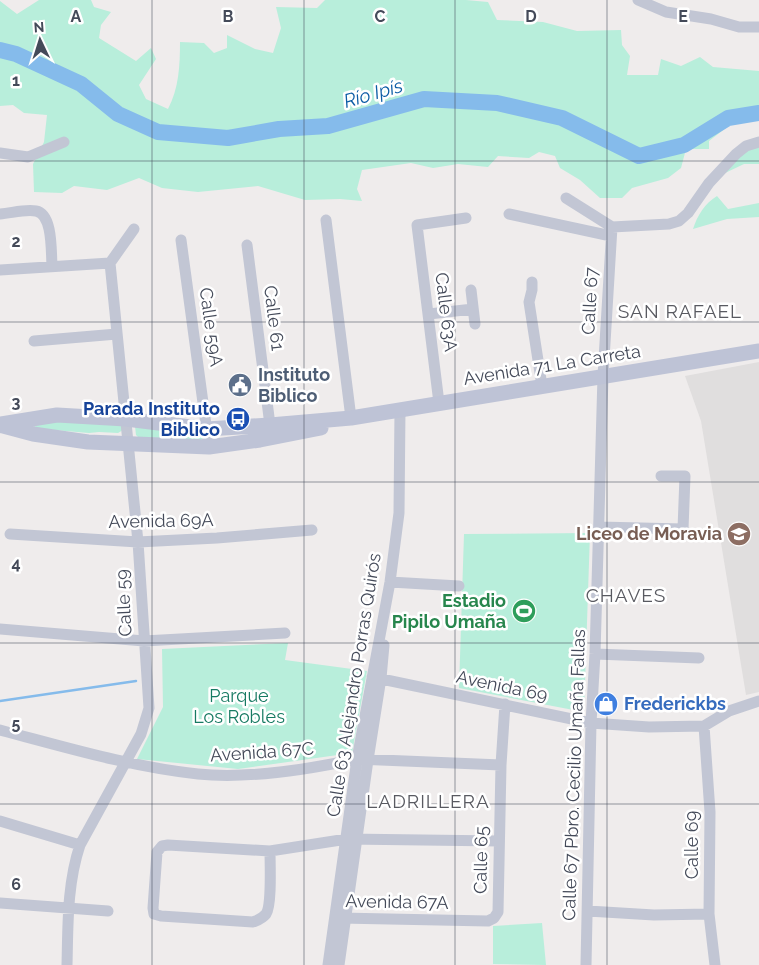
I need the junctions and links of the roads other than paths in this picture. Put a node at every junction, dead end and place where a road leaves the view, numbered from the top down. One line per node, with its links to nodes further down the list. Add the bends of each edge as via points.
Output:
1 (638, 0): 2 (street, via 666,12)
2 (759, 28)
3 (64, 142): 5 (street, via 28,157)
4 (759, 142): 12 (street, via 736,154 679,221)
5 (0, 154)
6 (566, 198): 12 (street)
7 (0, 214): 16 (street, via 36,211 45,216)
8 (509, 214): 12 (street)
9 (466, 218): 21 (street, Calle 63A, via 417,225)
10 (326, 220): 30 (street)
11 (134, 229): 15 (street)
12 (612, 231): 26 (street, Calle 67)
13 (181, 240): 34 (street, Calle 59A)
14 (247, 245): 33 (street, Calle 61)
15 (110, 263): 16 (street); 23 (street, Calle 59)
16 (52, 266): 17 (street)
17 (0, 270)
18 (532, 282): 27 (street, via 529,302)
19 (471, 290): 20 (street)
20 (473, 309): 21 (street); 22 (street)
21 (429, 314): 28 (street, Calle 63A)
22 (475, 324)
23 (116, 334): 24 (street); 31 (street, Calle 59)
24 (34, 341)
25 (759, 351): 26 (street, Avenida 71 La Carreta)
26 (604, 376): 27 (street, Avenida 71 La Carreta); 38 (street, Calle 67 Pbro. Cecilio Umaña Fallas)
27 (542, 386): 28 (street, Avenida 71 La Carreta)
28 (439, 403): 29 (street, Avenida 71 La Carreta)
29 (400, 410): 30 (street, Avenida 71 La Carreta); 42 (street, Calle 63 Alejandro Porras Quirós, via 399,513)
30 (351, 418): 33 (street, Avenida 71 La Carreta); 36 (street, Avenida 71 La Carreta, via 314,431)
31 (126, 419): 32 (street, Avenida 71 La Carreta, via 57,415); 34 (street, Avenida 71 La Carreta); 35 (street, Calle 59)
32 (0, 425): 35 (street, Avenida 71 La Carreta, via 33,434)
33 (270, 425): 34 (street, Avenida 71 La Carreta)
34 (207, 429): 36 (street, Calle 59A)
35 (128, 444): 36 (street, Avenida 71 La Carreta); 41 (street, Calle 59)
36 (209, 447)
37 (661, 476): 38 (street, via 685,476 684,529)
38 (600, 527): 47 (street, Calle 67 Pbro. Cecilio Umaña Fallas)
39 (312, 530): 41 (street, Avenida 69A)
40 (10, 534): 41 (street, Avenida 69A)
41 (138, 542): 46 (street, Calle 59)
42 (390, 582): 43 (street); 49 (street, Calle 63 Alejandro Porras Quirós)
43 (459, 586)
44 (0, 629): 46 (street)
45 (284, 633): 46 (street)
46 (144, 641): 56 (street, Calle 59, via 150,708)
47 (595, 654): 48 (street); 52 (street, Calle 67 Pbro. Cecilio Umaña Fallas)
48 (699, 658)
49 (376, 678): 51 (street, Avenida 69); 55 (street, Calle 63 Alejandro Porras Quirós)
50 (759, 701): 53 (street, Avenida 69, via 729,711)
51 (505, 704): 52 (street, Avenida 69); 57 (street, Calle 65)
52 (591, 723): 53 (street, Avenida 69); 66 (street, Calle 67 Pbro. Cecilio Umaña Fallas)
53 (704, 726): 67 (street, Calle 69, via 710,812)
54 (0, 730): 56 (street, Avenida 67C)
55 (362, 759): 56 (street, Avenida 67C, via 235,775 198,774); 57 (street, Avenida 67C); 59 (street, Calle 63 Alejandro Porras Quirós)
56 (126, 762): 61 (street, Calle 59)
57 (501, 765): 60 (street, Calle 65)
58 (0, 821): 61 (street)
59 (352, 839): 60 (street); 62 (street); 68 (street, Calle 63 Alejandro Porras Quirós)
60 (499, 841): 69 (street, Calle 65, via 498,912)
61 (80, 845): 64 (street, Calle 59)
62 (270, 851): 62 (street, via 162,846 157,852 154,914 260,920 267,913 269,903)
63 (0, 903): 64 (street)
64 (68, 909): 65 (street); 70 (street, Calle 59)
65 (108, 911)
66 (588, 911): 67 (street); 73 (street, Calle 67 Pbro. Cecilio Umaña Fallas)
67 (709, 914): 74 (street, Calle 69)
68 (340, 918): 69 (street, Avenida 67A); 71 (street, Calle 63 Alejandro Porras Quirós); 72 (street, Calle 63 Alejandro Porras Quirós)
69 (488, 921)
70 (67, 965)
71 (328, 965)
72 (339, 965)
73 (586, 965)
74 (715, 965)

